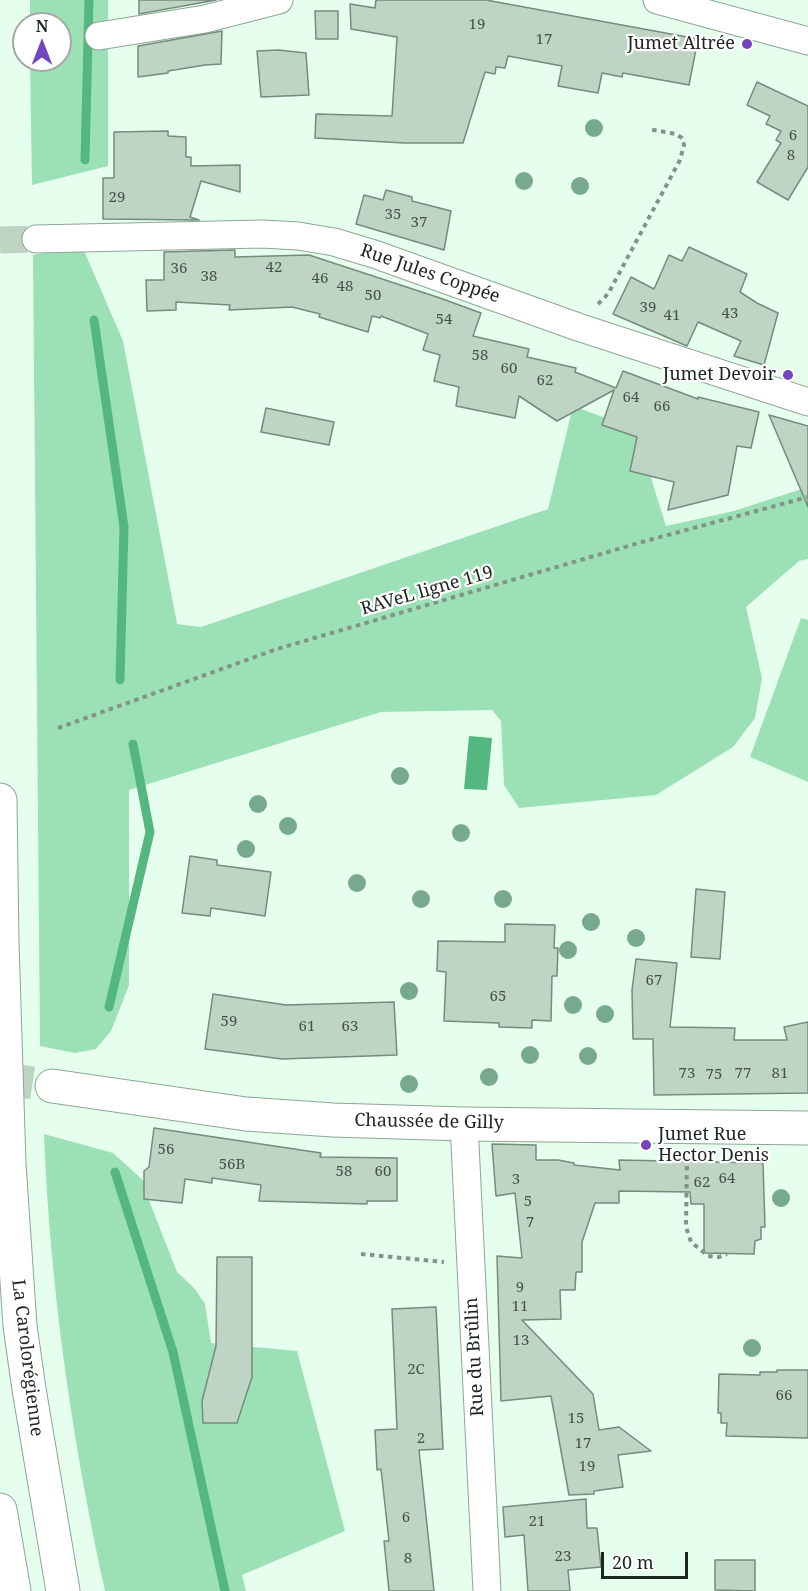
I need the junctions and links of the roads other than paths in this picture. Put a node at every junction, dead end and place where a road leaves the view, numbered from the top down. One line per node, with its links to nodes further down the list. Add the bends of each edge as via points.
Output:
1 (279, 0): 3 (street, via 206,19)
2 (657, 0): 4 (street)
3 (99, 36)
4 (808, 41)
5 (36, 239): 6 (street, Rue Jules Coppée, via 262,234 334,242)
6 (808, 402)
7 (0, 800): 13 (main road, La Carolorégienne, via 9,1164 20,1326)
8 (52, 1086): 9 (main road, Chaussée de Gilly, via 246,1114)
9 (464, 1124): 10 (main road, Chaussée de Gilly); 14 (street, Rue du Brûlin)
10 (808, 1128)
11 (0, 1510): 12 (main road)
12 (14, 1591)
13 (63, 1591)
14 (487, 1591)

